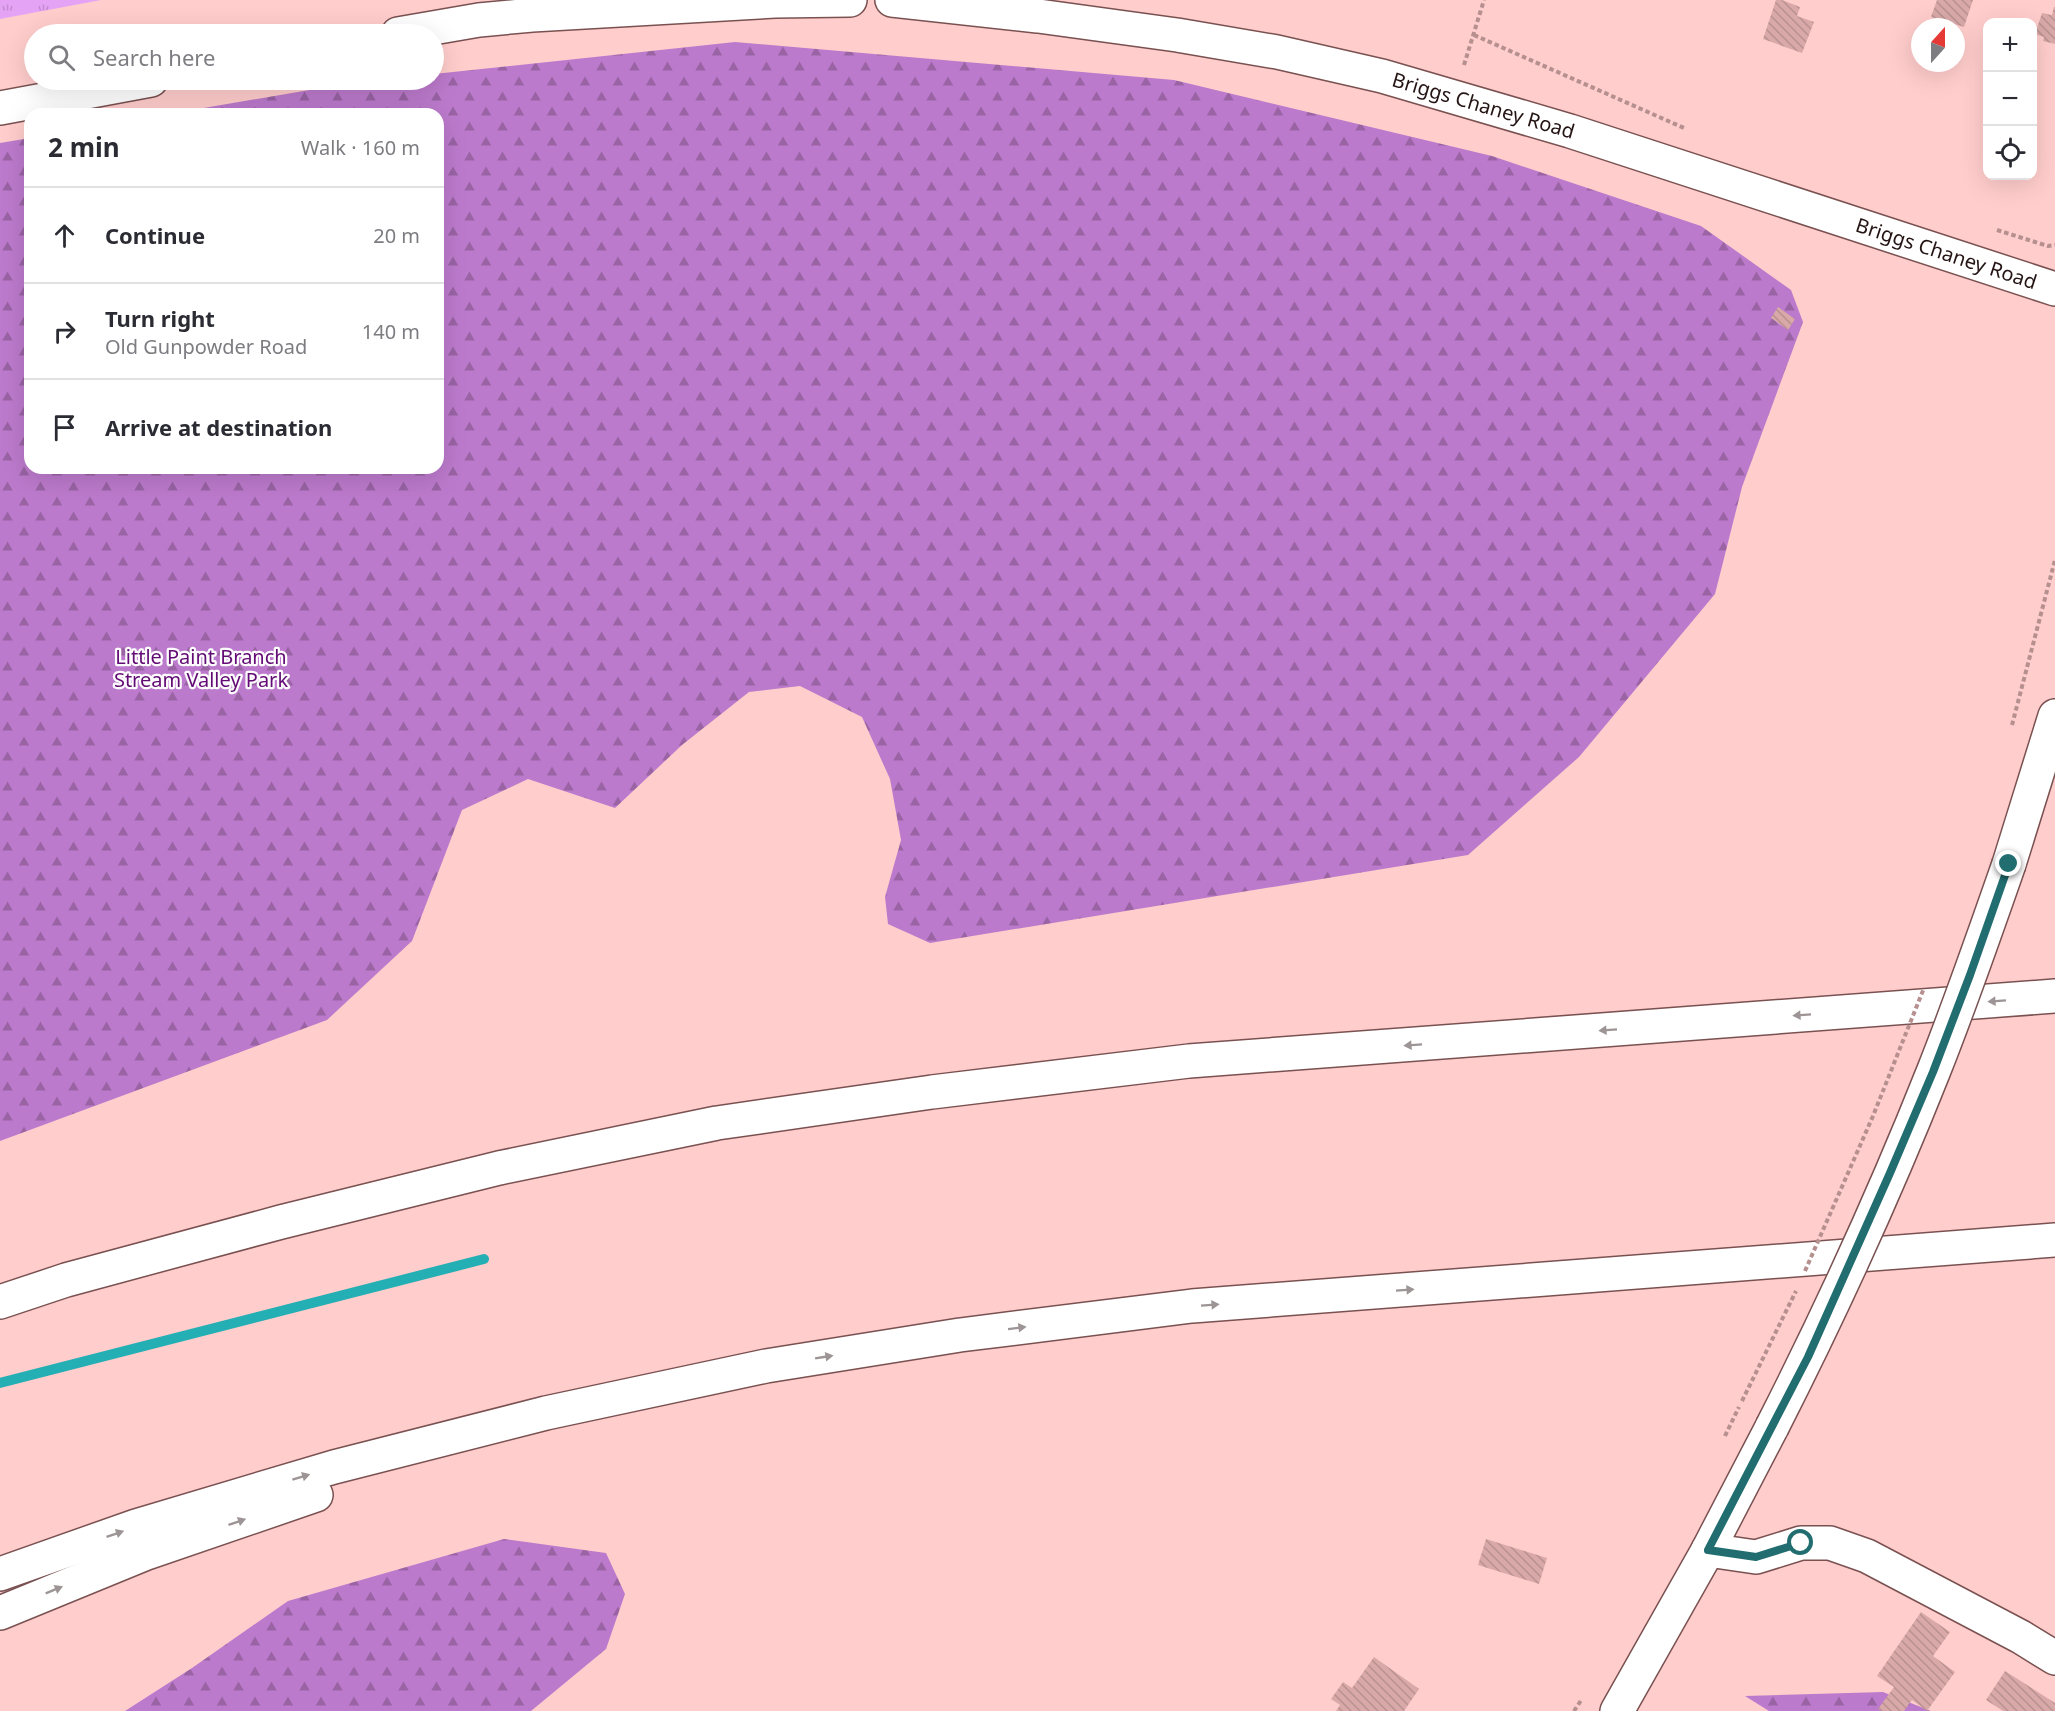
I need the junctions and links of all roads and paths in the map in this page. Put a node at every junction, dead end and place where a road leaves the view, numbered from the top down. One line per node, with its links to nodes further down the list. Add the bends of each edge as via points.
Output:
1 (775, 0): 2 (main road); 5 (main road, via 532,15)
2 (850, 0)
3 (892, 0): 8 (main road, Briggs Chaney Road, via 1038,16 1277,52 1382,76)
4 (1484, 0): 6 (path)
5 (444, 26)
6 (1474, 35): 8 (path); 10 (path)
7 (97, 90): 9 (main road)
8 (1455, 98): 13 (main road, Briggs Chaney Road)
9 (0, 108)
10 (1691, 131)
11 (1988, 227): 12 (path)
12 (2055, 245)
13 (2055, 289)
14 (2055, 560): 16 (path)
15 (2055, 716): 25 (main road, bridge, via 2009,864 1929,1083 1808,1357)
16 (2012, 725)
17 (1927, 980): 20 (path, bridge)
18 (2055, 996): 22 (main road, one-way to 22, via 1189,1061 740,1120 499,1167 66,1280)
19 (2055, 1240): 23 (main road, one-way to 19, via 960,1335 1191,1306)
20 (1803, 1277)
21 (1797, 1288): 24 (path, bridge)
22 (0, 1302)
23 (766, 1366): 26 (main road, one-way to 23, via 136,1526 334,1467 546,1413); 27 (main road, one-way to 23, via 144,1554 338,1487 548,1424)
24 (1725, 1436)
25 (1708, 1550): 28 (main road, via 1756,1557 1801,1543 1830,1543 1877,1562); 29 (main road)
26 (0, 1574)
27 (0, 1613)
28 (2055, 1658)
29 (1617, 1711)

